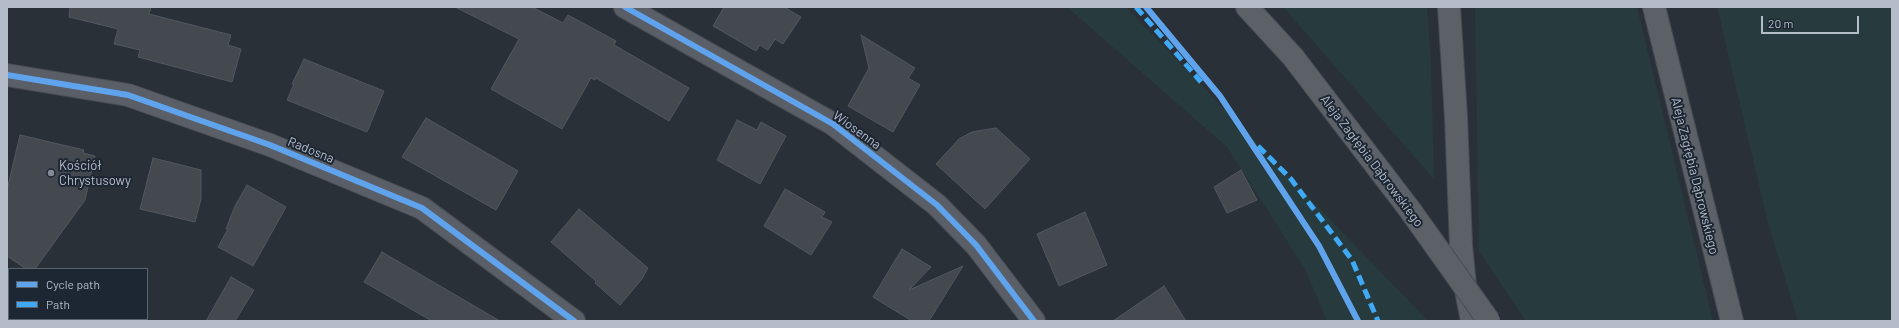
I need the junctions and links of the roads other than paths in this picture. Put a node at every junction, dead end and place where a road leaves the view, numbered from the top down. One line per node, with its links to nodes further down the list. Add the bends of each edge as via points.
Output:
1 (625, 7): 7 (street, Wiosenna, via 833,124 937,205 976,245)
2 (1247, 7): 9 (main road, Aleja Zagłębia Dąbrowskiego, bridge, via 1293,57 1410,210)
3 (1449, 7): 8 (main road, via 1461,245)
4 (1654, 7): 10 (main road, Aleja Zagłębia Dąbrowskiego)
5 (7, 75): 6 (street, Radosna, via 128,95 270,145 422,208)
6 (574, 321)
7 (1034, 321)
8 (1472, 321)
9 (1489, 321)
10 (1732, 321)

